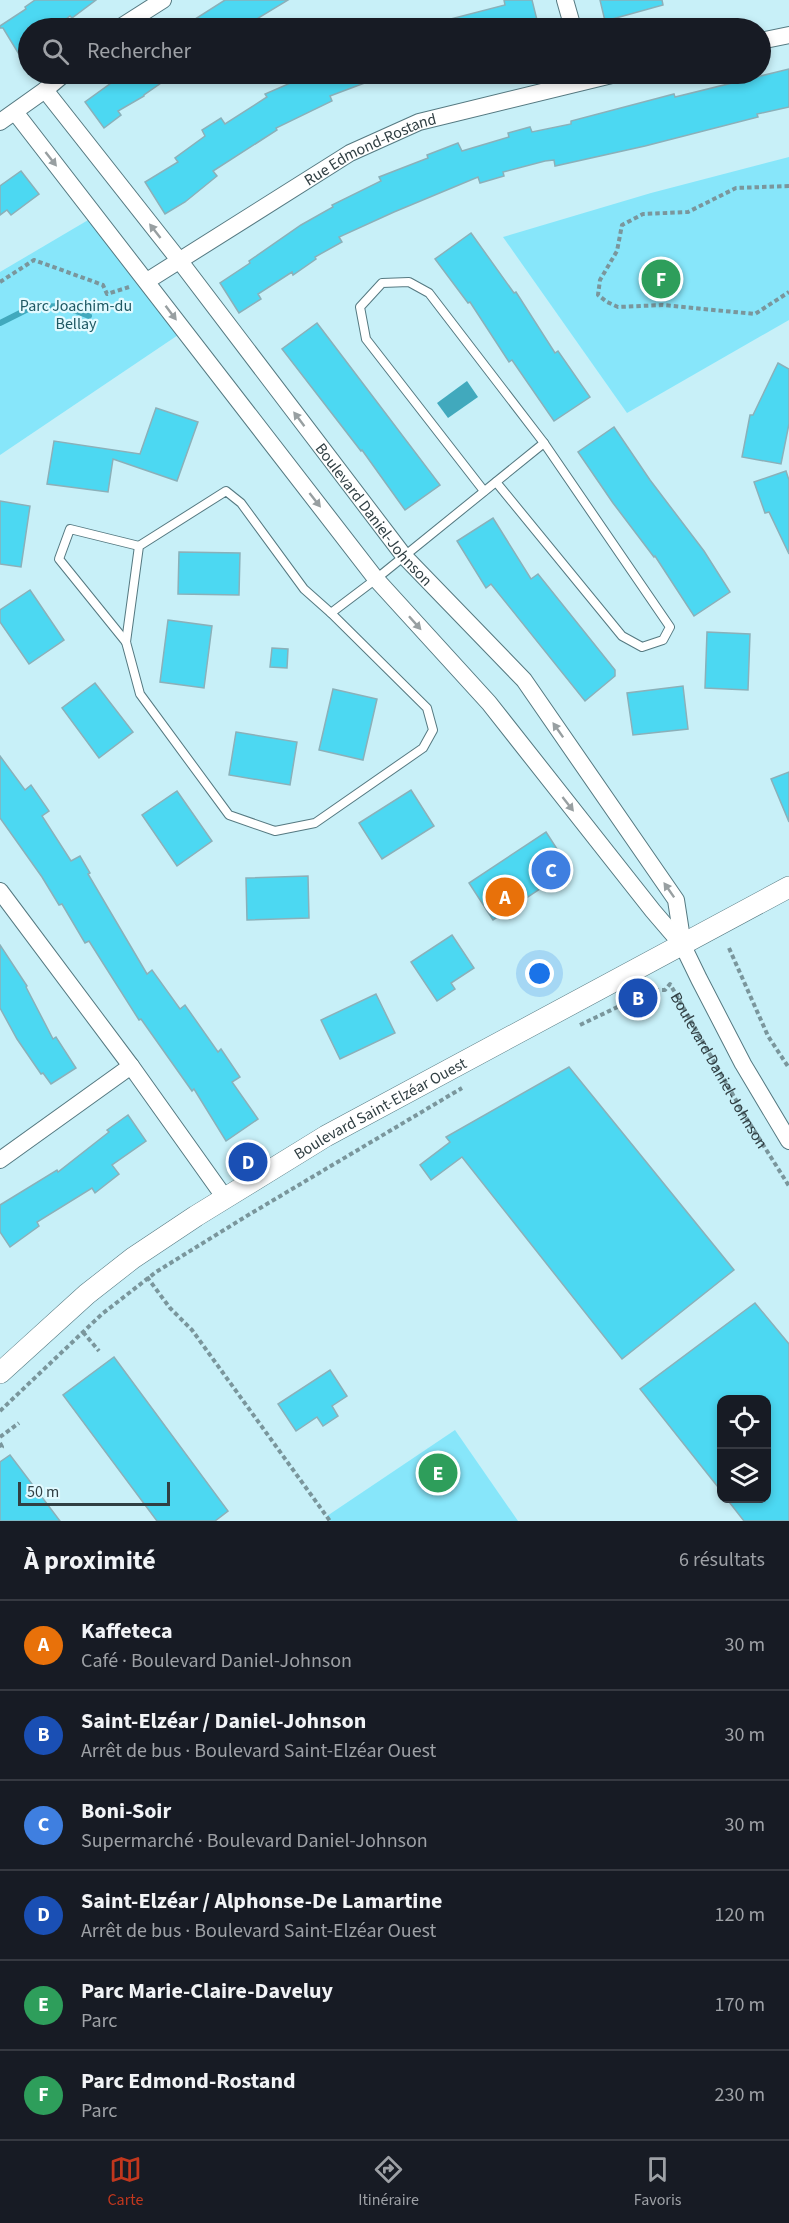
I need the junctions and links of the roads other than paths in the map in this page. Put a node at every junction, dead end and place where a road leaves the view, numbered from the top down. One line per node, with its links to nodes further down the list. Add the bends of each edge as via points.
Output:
1 (163, 0): 3 (street)
2 (565, 0): 4 (street)
3 (135, 18)
4 (570, 18)
5 (789, 35): 6 (street)
6 (771, 39)
7 (52, 84): 9 (street)
8 (560, 84): 12 (street, Rue Edmond-Rostand, via 419,122 350,153)
9 (45, 90): 10 (street); 12 (street, Boulevard Daniel-Johnson, one-way to 9)
10 (15, 112): 11 (street); 13 (street, Boulevard Daniel-Johnson, one-way to 13)
11 (0, 122)
12 (178, 260): 13 (street, Rue Edmond-Rostand); 18 (street, Boulevard Daniel-Johnson, one-way to 12)
13 (147, 281): 19 (street, Boulevard Daniel-Johnson, one-way to 19)
14 (544, 442): 15 (lane); 15 (lane, via 670,627 663,640 642,647 622,636); 16 (lane, via 429,293 409,282 382,283 360,308 366,339)
15 (496, 482): 16 (lane)
16 (484, 491): 18 (lane)
17 (139, 546): 20 (lane, via 226,491 241,503 304,589); 21 (lane); 21 (lane, via 70,529 59,560)
18 (404, 556): 19 (lane); 24 (street, Boulevard Daniel-Johnson, one-way to 18, via 676,900 524,680)
19 (376, 579): 20 (lane); 24 (street, Boulevard Daniel-Johnson, one-way to 24, via 489,703)
20 (331, 613): 21 (lane, via 427,708 433,730 423,748 315,823 275,831 229,815 140,694)
21 (126, 642)
22 (789, 887): 24 (street, Boulevard Saint-Elzéar Ouest)
23 (0, 891): 25 (street)
24 (683, 946): 26 (street, Boulevard Daniel-Johnson, via 743,1064); 28 (street, Boulevard Saint-Elzéar Ouest, via 343,1126)
25 (131, 1066): 27 (street); 28 (street)
26 (789, 1141)
27 (0, 1160)
28 (225, 1198): 29 (street, Boulevard Saint-Elzéar Ouest, via 104,1280)
29 (0, 1373)

